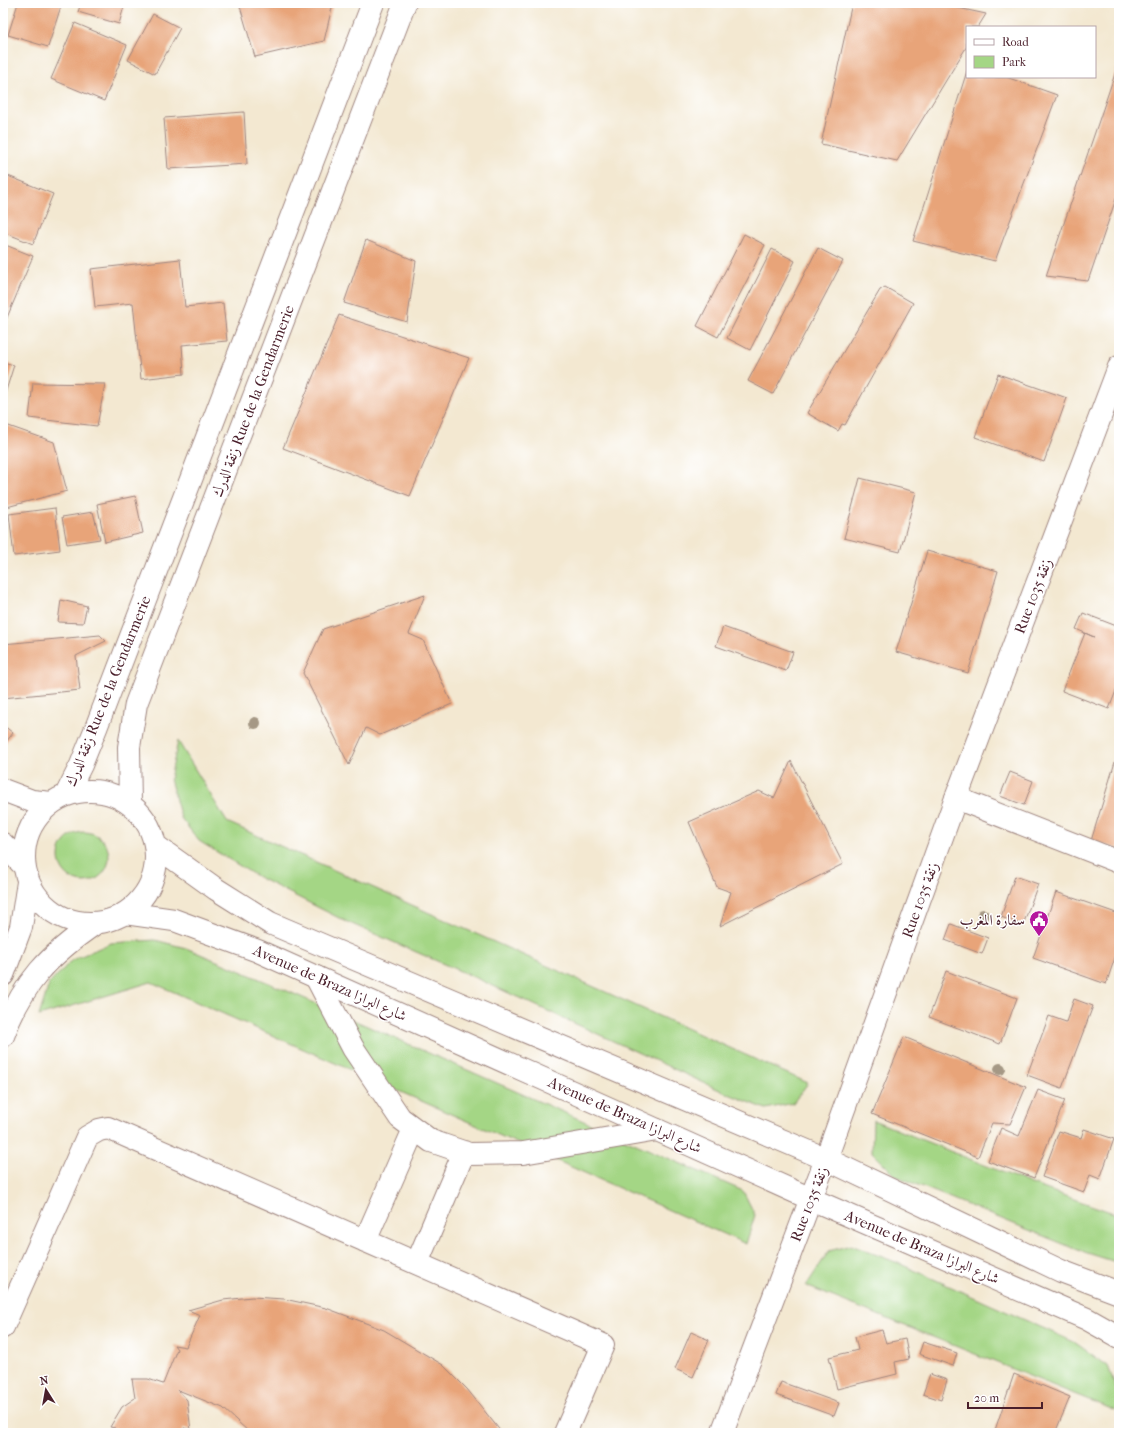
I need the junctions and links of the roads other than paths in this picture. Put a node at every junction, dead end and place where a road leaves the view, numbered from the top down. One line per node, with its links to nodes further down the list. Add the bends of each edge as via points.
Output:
1 (373, 3): 6 (main road, زنقة الدرك Rue de la Gendarmerie, via 96,728 81,765)
2 (405, 3): 7 (main road, زنقة الدرك Rue de la Gendarmerie, via 136,704 129,747)
3 (1119, 367): 5 (main road, Rue 1035 زنقة)
4 (3, 790): 6 (main road, via 32,801)
5 (956, 798): 10 (main road); 20 (main road, Rue 1035 زنقة)
6 (59, 799): 7 (main road, via 82,792 99,792 115,796); 11 (main road, via 41,812 26,837 23,852)
7 (130, 804): 9 (main road, via 151,830)
8 (3, 844): 11 (main road)
9 (156, 846): 12 (main road, via 156,866 151,884 140,901); 20 (main road, Avenue de Braza شارع البرازا, via 216,890 270,923)
10 (1119, 862)
11 (26, 874): 13 (main road, via 36,897 48,909 62,918); 14 (main road, via 21,927)
12 (125, 913): 13 (main road, via 111,920); 15 (main road, Avenue de Braza شارع البرازا, via 174,920 258,951)
13 (96, 923): 16 (main road, via 57,951 34,976 16,1004)
14 (3, 975)
15 (316, 977): 17 (main road, via 354,1048 400,1118); 18 (main road, Avenue de Braza شارع البرازا)
16 (3, 1036)
17 (414, 1129): 19 (main road, via 431,1141); 22 (main road)
18 (657, 1130): 19 (main road, via 523,1153); 21 (main road, Avenue de Braza شارع البرازا)
19 (464, 1152): 23 (main road)
20 (826, 1159): 21 (main road, Rue 1035 زنقة); 24 (main road, Avenue de Braza شارع البرازا, via 1061,1271)
21 (811, 1199): 26 (main road, Avenue de Braza شارع البرازا, via 1087,1319); 28 (main road, Rue 1035 زنقة)
22 (365, 1241): 23 (main road); 25 (main road, via 108,1128 99,1130 87,1137)
23 (417, 1263): 27 (main road, via 603,1345)
24 (1119, 1293)
25 (3, 1327)
26 (1119, 1337)
27 (565, 1433)
28 (722, 1433)

